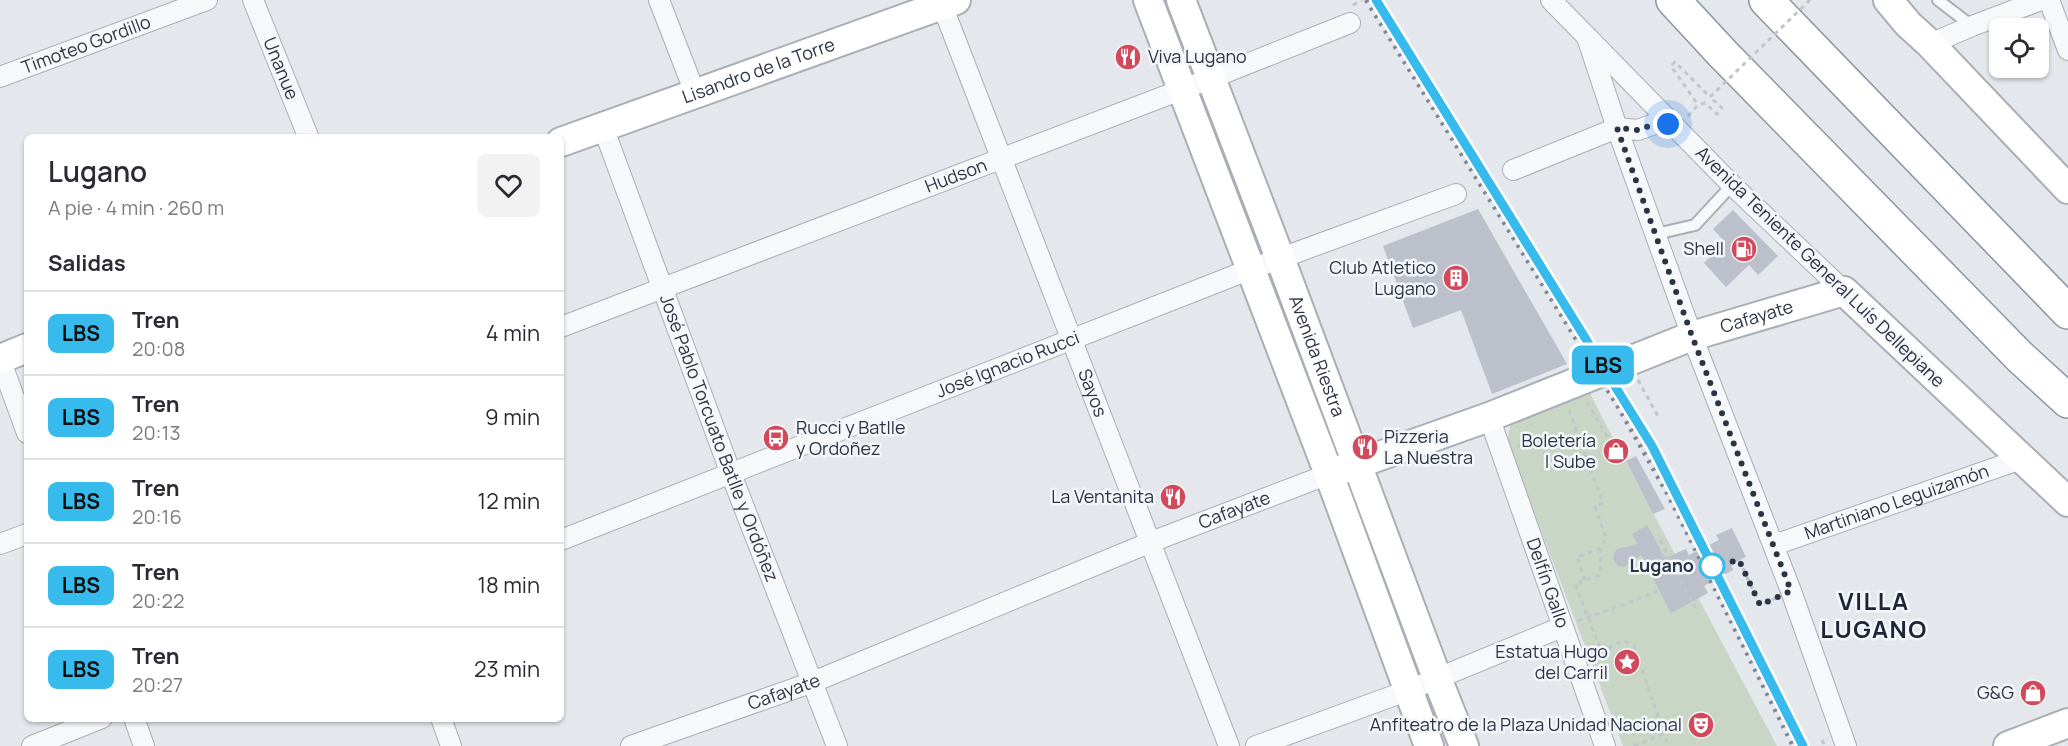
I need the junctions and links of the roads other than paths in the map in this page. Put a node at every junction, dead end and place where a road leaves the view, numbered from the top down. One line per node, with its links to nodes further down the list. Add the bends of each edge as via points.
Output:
1 (207, 0): 19 (street, Timoteo Gordillo)
2 (253, 0): 26 (street, Unanue)
3 (659, 0): 22 (street)
4 (1148, 0): 21 (main road, Avenida Riestra)
5 (1181, 0): 20 (main road, Avenida Riestra)
6 (1551, 0): 16 (street, Avenida Teniente General Luís Dellepiane)
7 (1673, 0): 44 (highway, via 2012,348)
8 (1766, 0): 38 (highway)
9 (1938, 0): 15 (lane)
10 (2041, 0): 15 (street)
11 (2049, 0): 18 (street)
12 (949, 3): 22 (main road, Lisandro de la Torre); 28 (street, Sayos)
13 (1896, 5): 17 (main road, via 1908,24)
14 (1350, 23): 20 (street, Hudson)
15 (1972, 26): 17 (street)
16 (1587, 37): 24 (street); 25 (street, Avenida Teniente General Luís Dellepiane)
17 (1930, 44): 31 (main road)
18 (2068, 50)
19 (0, 77)
20 (1212, 78): 21 (street, Hudson); 34 (main road, Avenida Riestra)
21 (1182, 88): 28 (street, Hudson); 35 (main road, Avenida Riestra)
22 (695, 93): 23 (main road, Lisandro de la Torre)
23 (603, 127): 27 (main road, Lisandro de la Torre); 36 (street, José Pablo Torcuato Batlle y Ordóñez)
24 (1617, 128): 25 (street, via 1638,130 1657,123); 29 (street); 33 (street)
25 (1677, 129): 30 (street, Avenida Teniente General Luís Dellepiane)
26 (307, 134)
27 (564, 141)
28 (1002, 159): 36 (street, Hudson); 41 (street, Sayos)
29 (1513, 170)
30 (1732, 185): 33 (lane, via 1695,225); 37 (street, Avenida Teniente General Luís Dellepiane)
31 (2068, 189)
32 (1456, 194): 34 (street, José Ignacio Rucci)
33 (1656, 234): 40 (street)
34 (1280, 258): 35 (street, José Ignacio Rucci); 48 (main road, Avenida Riestra)
35 (1251, 269): 41 (street, José Ignacio Rucci); 50 (main road, Avenida Riestra)
36 (661, 288): 39 (street, Hudson); 49 (street, José Pablo Torcuato Batlle y Ordóñez)
37 (1844, 291): 40 (main road, Cafayate); 47 (main road, Avenida Teniente General Luís Dellepiane)
38 (2068, 312)
39 (564, 326)
40 (1692, 336): 45 (main road, Cafayate); 56 (street)
41 (1071, 339): 49 (street, José Ignacio Rucci); 54 (street, Sayos)
42 (24, 349): 43 (main road)
43 (0, 359): 46 (street)
44 (2068, 400)
45 (1489, 417): 48 (main road, Cafayate); 57 (street, Delfín Gallo)
46 (24, 425)
47 (2021, 459): 51 (main road, Avenida Teniente General Luís Dellepiane); 56 (street, Martiniano Leguizamón)
48 (1357, 464): 50 (main road, Cafayate); 58 (main road, Avenida Riestra)
49 (731, 474): 53 (street, José Ignacio Rucci); 59 (street, José Pablo Torcuato Batlle y Ordóñez)
50 (1329, 474): 54 (street, Cafayate); 60 (main road, Avenida Riestra)
51 (2068, 502)
52 (24, 535): 55 (street)
53 (564, 539)
54 (1151, 542): 59 (street, Cafayate); 70 (street, Sayos)
55 (0, 544)
56 (1774, 545): 75 (street)
57 (1562, 627): 58 (street); 74 (street, Delfín Gallo)
58 (1437, 678): 60 (street); 73 (main road, Avenida Riestra)
59 (813, 682): 68 (street, Cafayate); 69 (street, José Pablo Torcuato Batlle y Ordóñez)
60 (1409, 690): 71 (street); 72 (main road, Avenida Riestra)
61 (92, 722): 65 (street)
62 (135, 722): 66 (street)
63 (442, 722): 67 (street)
64 (2068, 723): 76 (main road)
65 (32, 746)
66 (144, 746)
67 (451, 746)
68 (631, 746)
69 (837, 746)
70 (1229, 746)
71 (1256, 746)
72 (1429, 746)
73 (1464, 746)
74 (1605, 746)
75 (1846, 746)
76 (2008, 746)

